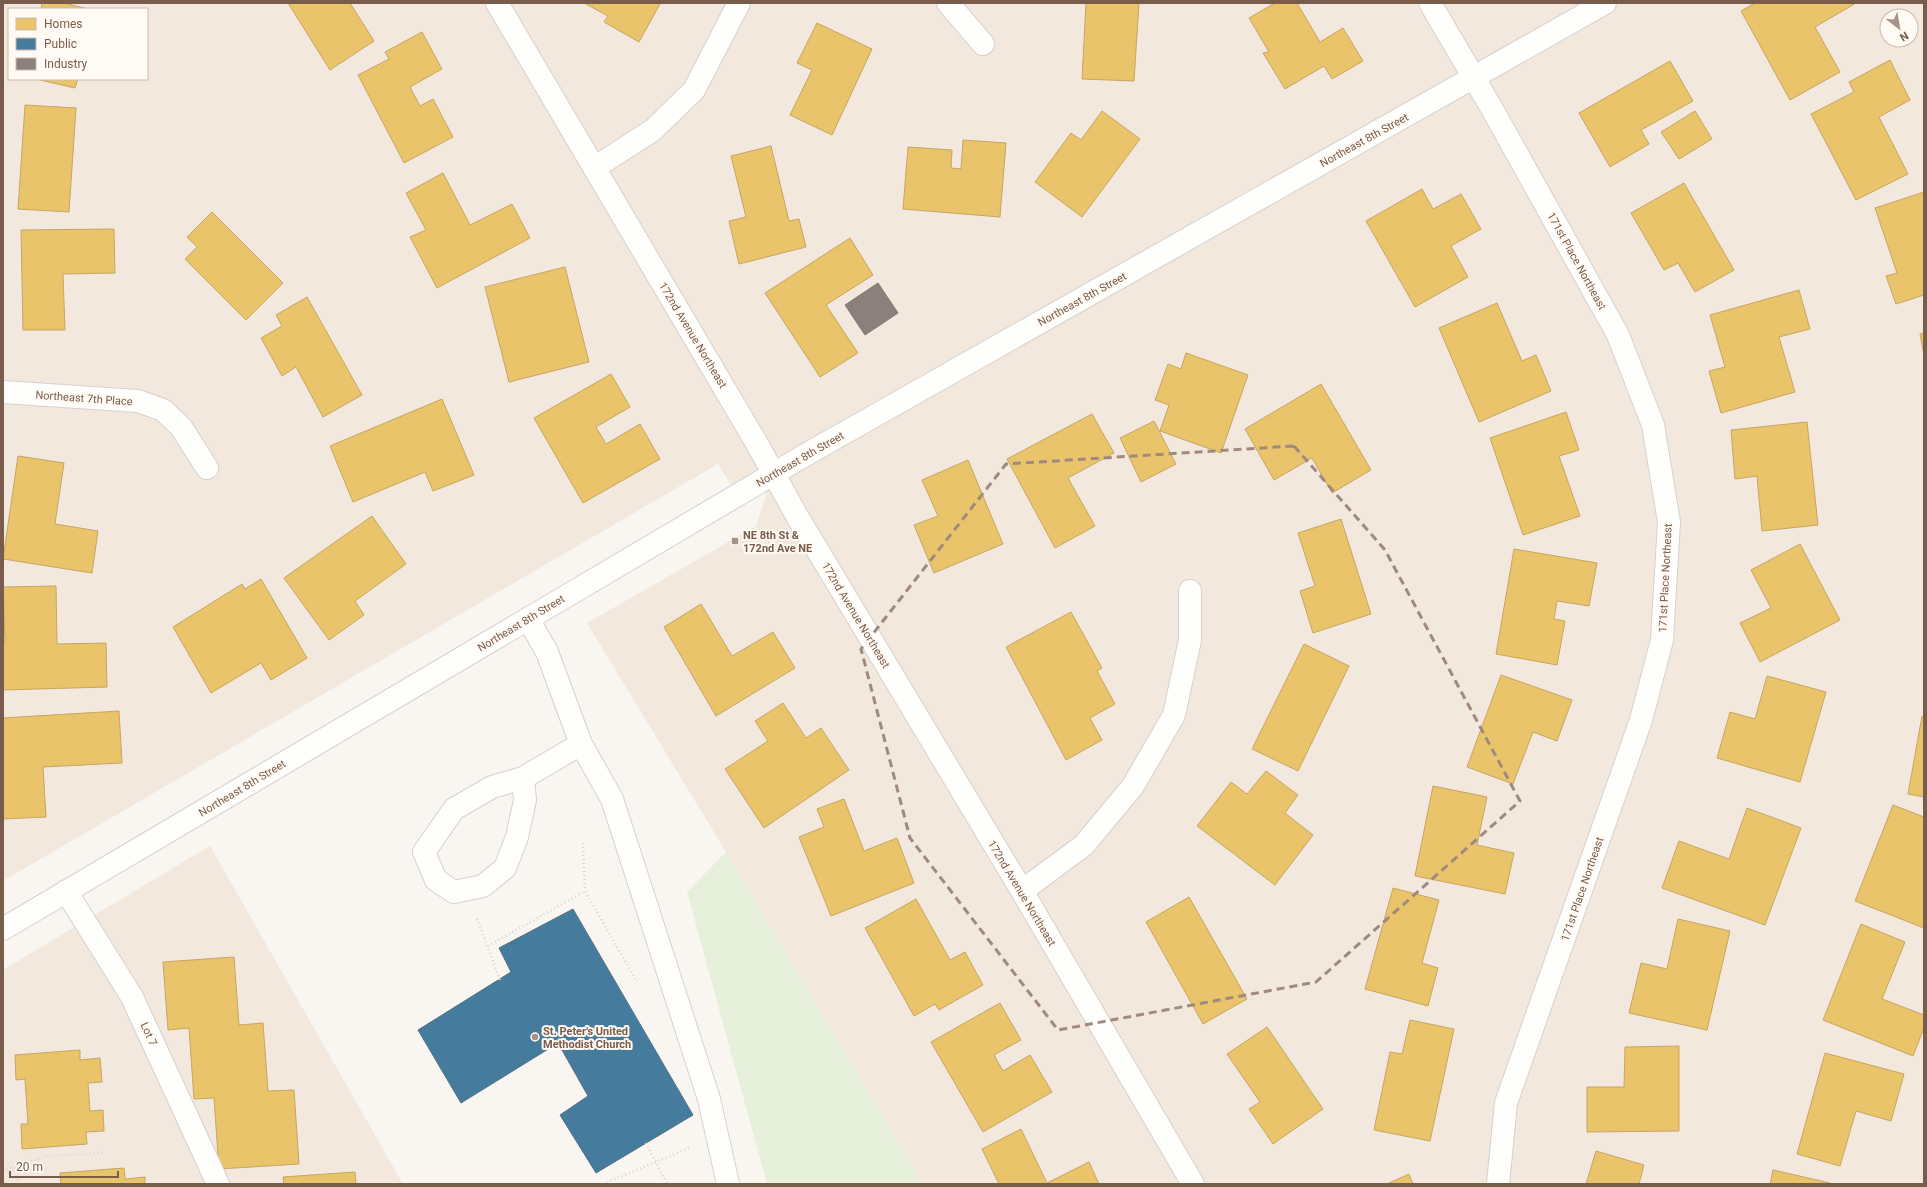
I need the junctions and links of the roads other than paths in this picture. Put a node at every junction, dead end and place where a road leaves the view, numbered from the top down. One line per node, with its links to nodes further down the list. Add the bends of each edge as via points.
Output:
1 (497, 3): 8 (street, 172nd Avenue Northeast)
2 (739, 3): 8 (street, via 694,90 653,130)
3 (948, 3): 6 (street)
4 (1430, 3): 7 (street, 171st Place Northeast)
5 (1605, 3): 7 (street, Northeast 8th Street)
6 (983, 44)
7 (1474, 78): 11 (street, Northeast 8th Street); 22 (street, 171st Place Northeast, via 1618,335 1653,425 1669,522 1662,640 1641,720 1506,1103)
8 (594, 168): 11 (street, 172nd Avenue Northeast)
9 (3, 392): 10 (street, Northeast 7th Place, via 138,401 163,410 181,427)
10 (207, 468)
11 (773, 474): 13 (street, Northeast 8th Street); 16 (street, 172nd Avenue Northeast)
12 (1190, 591): 16 (street, via 1190,640 1174,715 1133,786 1084,845)
13 (528, 619): 14 (street, via 547,652); 17 (street, Northeast 8th Street)
14 (581, 744): 15 (street); 20 (street, via 612,799 709,1099)
15 (523, 778): 15 (street, via 492,787 454,809 424,852 436,880 454,892 483,886 505,868 517,837 525,800)
16 (1022, 891): 21 (street, 172nd Avenue Northeast)
17 (66, 892): 18 (street, Northeast 8th Street); 19 (street, Lot 7, via 132,997)
18 (3, 929)
19 (218, 1184)
20 (728, 1184)
21 (1193, 1184)
22 (1498, 1184)

